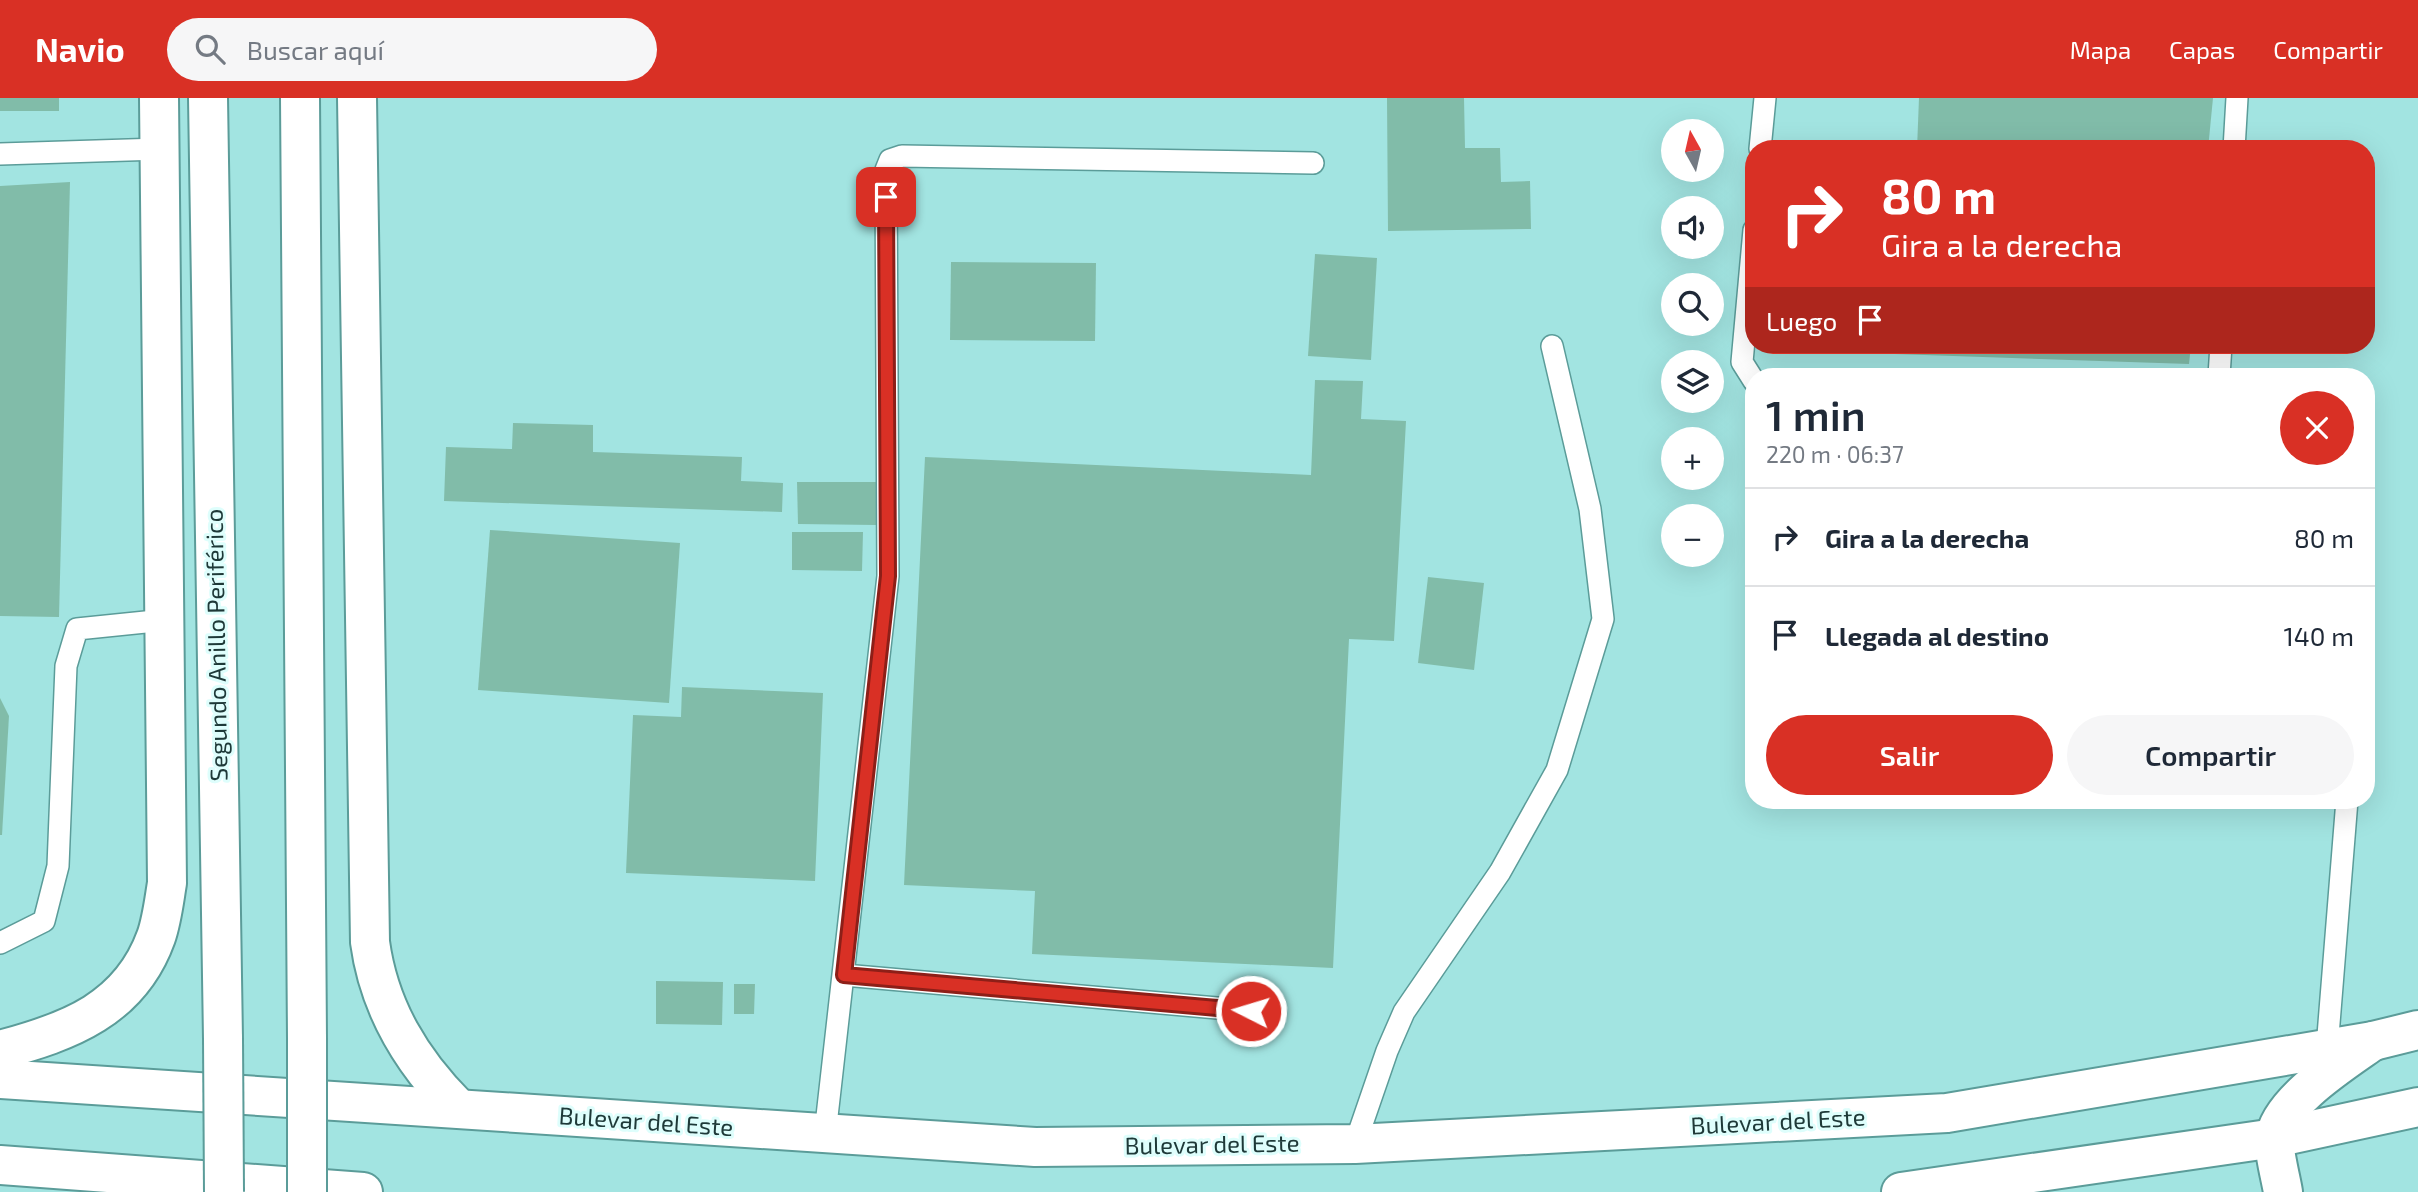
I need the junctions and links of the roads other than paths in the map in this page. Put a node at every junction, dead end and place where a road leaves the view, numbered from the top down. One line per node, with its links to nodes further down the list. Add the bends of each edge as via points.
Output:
1 (159, 98): 9 (main road)
2 (208, 98): 33 (main road, Segundo Anillo Periférico, bridge)
3 (300, 98): 34 (main road, bridge)
4 (357, 98): 26 (main road, via 370,942 382,997 404,1043)
5 (1765, 98): 7 (lane)
6 (2237, 98): 8 (lane)
7 (1761, 140)
8 (2235, 140)
9 (160, 149): 10 (lane); 15 (main road)
10 (0, 154)
11 (1312, 163): 18 (lane, via 902,156 890,160 886,170 888,576)
12 (1745, 329): 14 (lane, via 1742,362)
13 (1552, 346): 29 (lane, via 1590,509 1603,619 1557,770 1500,872 1404,1012)
14 (1746, 368)
15 (165, 620): 17 (lane, via 77,629 66,666 58,866 44,921); 23 (main road, via 167,883 157,934 135,976 107,1006 67,1029)
16 (2346, 809): 22 (lane)
17 (0, 943)
18 (844, 975): 19 (lane); 27 (lane)
19 (1251, 1011)
20 (2418, 1030): 21 (main road, Bulevar del Este)
21 (2373, 1041): 22 (main road, Bulevar del Este); 28 (main road, via 2286,1110)
22 (2327, 1048): 29 (main road, Bulevar del Este, via 1947,1113)
23 (0, 1050)
24 (0, 1079): 26 (main road, Bulevar del Este)
25 (2418, 1107): 28 (main road)
26 (458, 1108): 27 (main road, Bulevar del Este)
27 (825, 1134): 29 (main road, Bulevar del Este, via 1035,1147)
28 (2275, 1138): 36 (main road); 37 (main road)
29 (1355, 1144)
30 (0, 1165): 31 (main road)
31 (52, 1168): 32 (main road); 35 (main road)
32 (101, 1192)
33 (224, 1192)
34 (307, 1192)
35 (363, 1192)
36 (1901, 1192)
37 (2283, 1192)

